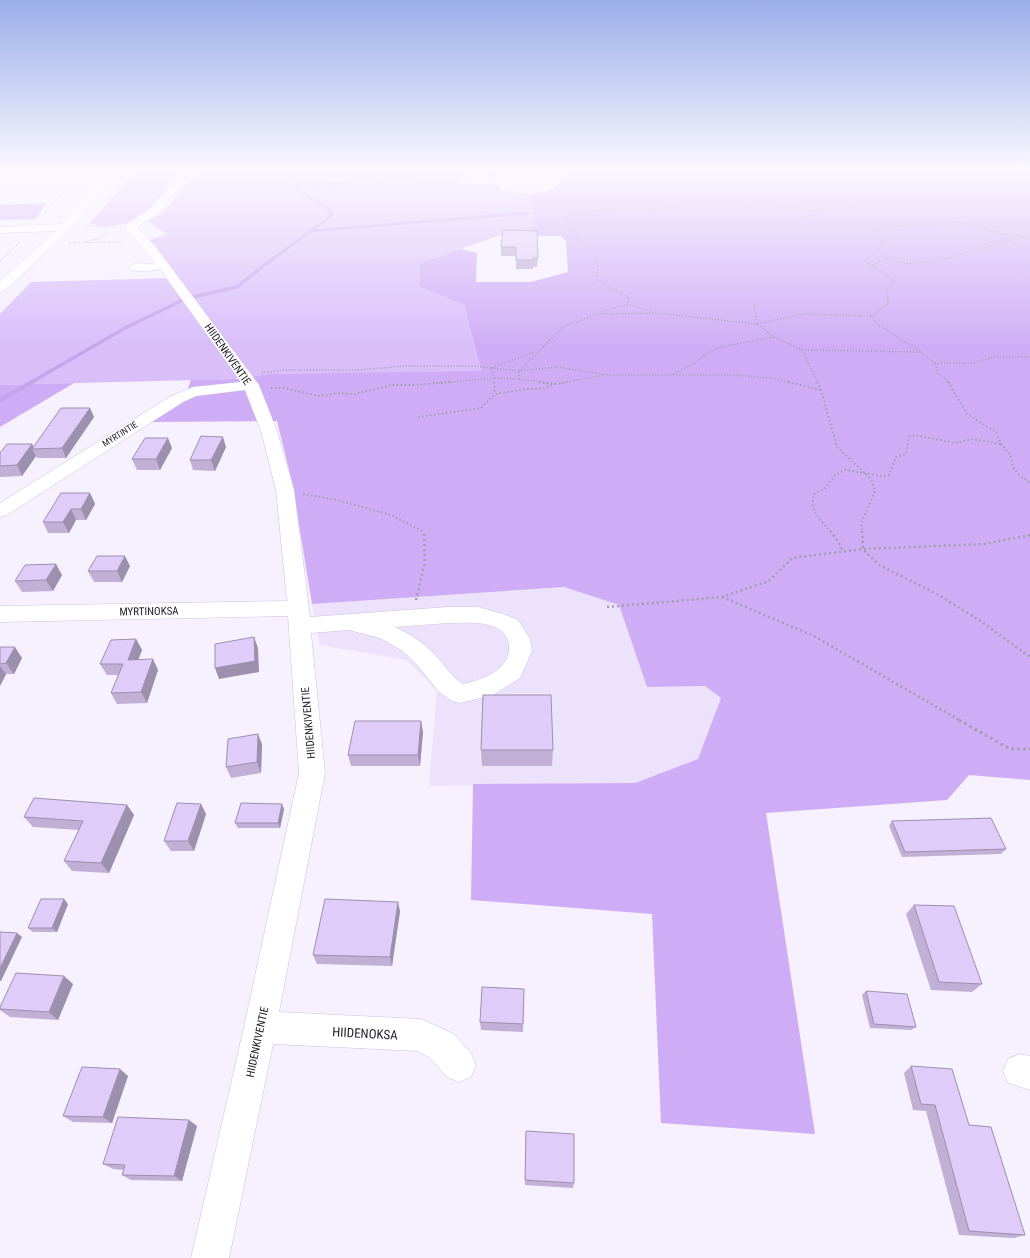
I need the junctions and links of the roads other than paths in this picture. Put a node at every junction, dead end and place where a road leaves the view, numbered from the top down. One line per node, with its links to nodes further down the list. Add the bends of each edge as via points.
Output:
1 (141, 229): 5 (street, HIIDENKIVENTIE, via 137,233)
2 (46, 230): 3 (street); 3 (street); 4 (street); 7 (street)
3 (62, 230): 8 (street)
4 (0, 231)
5 (162, 265): 6 (street); 9 (street, HIIDENKIVENTIE)
6 (136, 268)
7 (0, 276)
8 (0, 288)
9 (254, 383): 10 (street, MYRTINTIE, via 193,392 177,399); 12 (street, HIIDENKIVENTIE, via 285,490)
10 (0, 511)
11 (0, 614): 12 (street, MYRTINOKSA)
12 (299, 617): 13 (street, MYRTINOKSA); 14 (street, HIIDENKIVENTIE, via 312,773)
13 (348, 622): 13 (street, MYRTINOKSA, via 478,615 496,619 510,626 519,639 521,651 512,672 485,689 460,694 446,685 411,645 387,632)
14 (260, 1027): 15 (street, HIIDENOKSA, via 420,1036 442,1046); 16 (street, HIIDENKIVENTIE)
15 (459, 1065)
16 (210, 1258)

